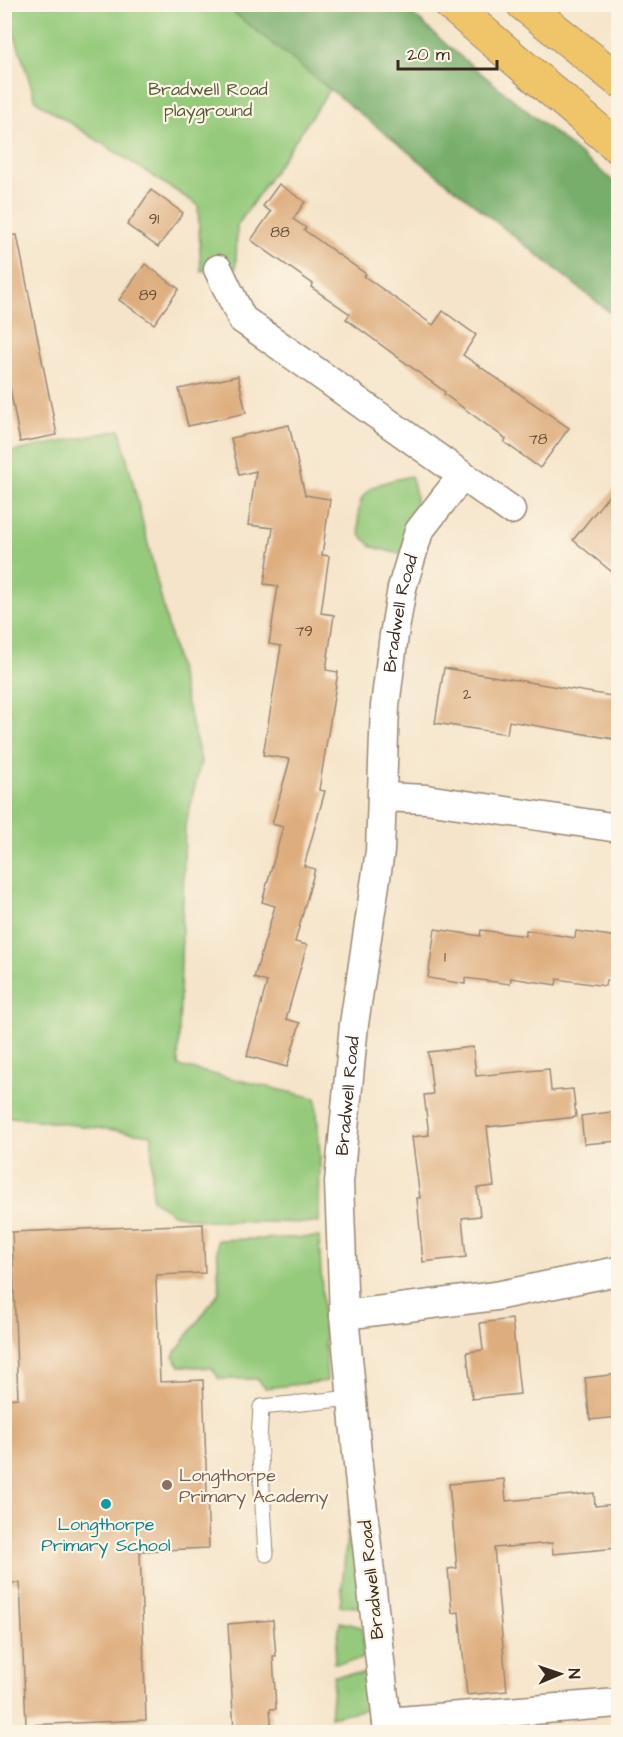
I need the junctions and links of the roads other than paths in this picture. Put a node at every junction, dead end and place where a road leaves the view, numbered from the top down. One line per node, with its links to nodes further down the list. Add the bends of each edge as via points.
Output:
1 (450, 4): 4 (highway)
2 (523, 4): 3 (highway)
3 (618, 80)
4 (618, 147)
5 (218, 269): 6 (street, via 242,319)
6 (462, 476): 7 (street); 8 (street, Bradwell Road, via 419,531 402,588 385,706)
7 (511, 510)
8 (383, 797): 9 (street, via 426,799); 11 (street, Bradwell Road, via 380,851 354,1024 341,1148)
9 (618, 828)
10 (618, 1271): 11 (street, via 496,1296)
11 (344, 1315): 12 (street, Bradwell Road)
12 (352, 1398): 13 (lane, via 261,1407 259,1440); 15 (street, Bradwell Road)
13 (266, 1554)
14 (618, 1703): 15 (street)
15 (388, 1727)

